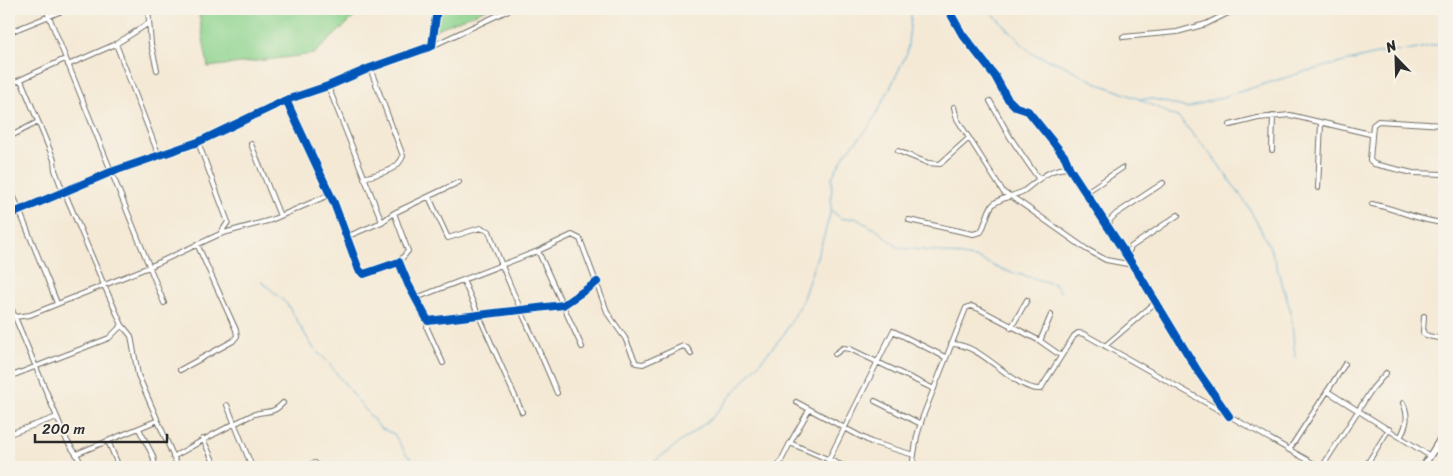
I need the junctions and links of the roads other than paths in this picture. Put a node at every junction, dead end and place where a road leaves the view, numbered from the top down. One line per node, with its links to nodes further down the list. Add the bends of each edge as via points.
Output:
1 (46, 9): 8 (street)
2 (67, 9): 8 (street)
3 (148, 9): 9 (street)
4 (437, 9): 13 (street)
5 (511, 9): 13 (street)
6 (948, 9): 38 (street, via 1007,98 1016,107 1028,111 1065,157)
7 (1236, 9): 11 (street, via 1206,24 1176,32)
8 (48, 16): 10 (street); 14 (street)
9 (149, 23): 12 (street); 17 (street)
10 (10, 32)
11 (1123, 37)
12 (116, 44): 15 (street); 36 (street)
13 (432, 46): 16 (street)
14 (65, 59): 15 (street); 18 (street)
15 (68, 65): 39 (street)
16 (370, 68): 20 (street); 41 (street, via 403,156 392,170)
17 (157, 70)
18 (21, 80): 19 (street); 25 (street)
19 (9, 85)
20 (328, 86): 21 (street); 41 (street)
21 (286, 100): 32 (street); 49 (street)
22 (990, 101): 42 (street)
23 (954, 107): 31 (street)
24 (1273, 116): 26 (street, via 1290,115); 27 (street); 34 (street)
25 (38, 122): 30 (street); 47 (street)
26 (1321, 123): 29 (street); 46 (street)
27 (1230, 125)
28 (1444, 125): 29 (street, via 1378,122)
29 (1370, 134): 40 (street, via 1370,160 1374,164 1413,173)
30 (9, 137)
31 (969, 138): 35 (street, via 940,164 928,163); 50 (street, via 998,186)
32 (198, 142): 36 (street); 62 (street, via 228,222)
33 (251, 144): 57 (street)
34 (1272, 150)
35 (898, 151)
36 (159, 156): 39 (street)
37 (1122, 168): 48 (street)
38 (1070, 170): 42 (street, via 1058,170); 48 (street)
39 (111, 172): 47 (street); 70 (street)
40 (1444, 174)
41 (364, 178): 59 (street)
42 (1038, 178): 50 (street, via 1024,192)
43 (459, 182): 51 (street)
44 (1163, 184): 61 (street, via 1116,214 1110,220)
45 (9, 185): 53 (street)
46 (1318, 188)
47 (64, 191): 53 (street); 73 (street)
48 (1085, 193): 61 (street)
49 (329, 195): 57 (street); 63 (street)
50 (1010, 196): 58 (street, via 997,199 990,205 981,232 973,234); 69 (street, via 1086,249 1106,260)
51 (429, 197): 54 (street); 68 (street, via 445,235 453,237 485,228)
52 (1372, 204): 60 (street, via 1403,211 1423,221)
53 (19, 210): 55 (street); 78 (street)
54 (394, 213): 59 (street); 67 (street, via 408,251)
55 (9, 215)
56 (1178, 215): 66 (street, via 1131,246)
57 (280, 216): 62 (street)
58 (909, 220)
59 (382, 222): 63 (street)
60 (1444, 223)
61 (1109, 228): 66 (street)
62 (220, 234): 64 (street)
63 (346, 237): 67 (street, via 361,273)
64 (197, 244): 70 (street); 102 (street, via 236,336 233,341)
65 (538, 251): 68 (street); 72 (street, via 572,235 577,237); 80 (street)
66 (1127, 256): 69 (street)
67 (399, 262): 74 (street)
68 (502, 264): 71 (street); 81 (street)
69 (1133, 265): 76 (street)
70 (149, 267): 73 (street); 79 (street)
71 (463, 280): 74 (street); 83 (street)
72 (597, 282): 80 (street); 94 (street, via 608,314 625,338 636,363 643,364 683,346)
73 (104, 285): 78 (street); 87 (street)
74 (416, 298): 86 (street)
75 (1027, 300): 88 (street)
76 (1156, 302): 92 (street); 116 (street, via 1198,373)
77 (9, 303): 85 (street)
78 (57, 303): 85 (street, via 30,315)
79 (164, 303)
80 (563, 305): 81 (street); 93 (street)
81 (520, 310): 83 (street); 107 (street)
82 (1051, 315): 90 (street)
83 (478, 316): 86 (street); 115 (street)
84 (1424, 316): 89 (street, via 1423,333)
85 (15, 317): 101 (street)
86 (428, 322): 98 (street, via 427,328)
87 (122, 324): 101 (street, via 109,338); 118 (street, via 131,336 138,375)
88 (1011, 328): 90 (street); 91 (street, via 971,306 963,314)
89 (1444, 338)
90 (1040, 341): 96 (street)
91 (951, 344): 96 (street, via 980,354 1035,389 1043,385); 97 (street)
92 (1105, 346): 96 (street, via 1078,333); 116 (street)
93 (582, 347)
94 (691, 354)
95 (836, 354): 99 (street, via 843,348 850,349)
96 (1060, 355)
97 (945, 358): 99 (street, via 894,331); 105 (street)
98 (443, 363)
99 (877, 363): 105 (street); 121 (street)
100 (1344, 364): 106 (street)
101 (35, 366): 104 (street); 117 (street)
102 (180, 370)
103 (1386, 374): 114 (street)
104 (9, 377)
105 (934, 389): 120 (street)
106 (1327, 391): 114 (street); 131 (street)
107 (557, 393)
108 (875, 401): 120 (street)
109 (796, 402): 113 (street)
110 (283, 403): 119 (street, via 274,412 256,414)
111 (1403, 403): 126 (street, via 1407,421)
112 (227, 405): 119 (street)
113 (809, 410): 121 (street); 129 (street)
114 (1358, 410): 123 (street); 152 (street)
115 (522, 412)
116 (1229, 416): 131 (street)
117 (57, 417): 125 (street); 132 (street)
118 (156, 421): 122 (street); 136 (street)
119 (234, 424): 127 (street); 145 (street)
120 (920, 424): 133 (street)
121 (845, 428): 133 (street, via 871,442); 137 (street)
122 (139, 429): 128 (street); 142 (street)
123 (1389, 429): 126 (street); 153 (street)
124 (1444, 433): 130 (main road)
125 (9, 434)
126 (1401, 436): 135 (street)
127 (203, 439): 136 (street); 144 (street)
128 (108, 441): 132 (street); 141 (street)
129 (790, 443): 137 (street); 148 (street)
130 (1434, 449): 134 (street); 135 (main road)
131 (1289, 450): 152 (street)
132 (76, 454): 138 (street)
133 (914, 454): 151 (street)
134 (1444, 455)
135 (1430, 456): 154 (main road)
136 (173, 457): 143 (street)
137 (829, 459): 149 (street); 150 (street)
138 (80, 461): 139 (street); 140 (street)
139 (66, 467)
140 (83, 467)
141 (119, 467)
142 (155, 467)
143 (178, 467)
144 (216, 467)
145 (252, 467)
146 (303, 467): 147 (street, via 315,463)
147 (319, 467)
148 (778, 467)
149 (825, 467)
150 (846, 467)
151 (912, 467)
152 (1321, 467)
153 (1365, 467)
154 (1424, 467)

